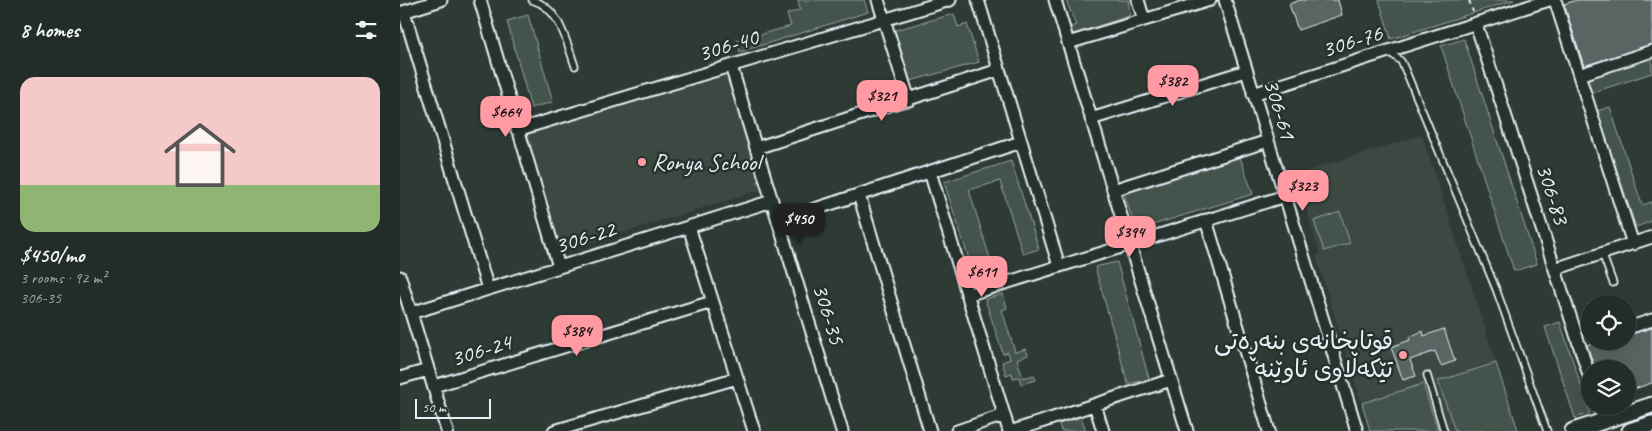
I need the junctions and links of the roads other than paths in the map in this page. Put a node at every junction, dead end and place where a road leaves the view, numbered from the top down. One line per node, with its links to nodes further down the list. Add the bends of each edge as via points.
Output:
1 (441, 0): 13 (street)
2 (480, 0): 28 (street)
3 (532, 0): 20 (lane, via 555,16)
4 (878, 0): 14 (street)
5 (950, 0): 14 (street, 306-40)
6 (978, 0): 22 (street)
7 (1055, 0): 17 (street)
8 (1138, 0): 15 (street)
9 (1210, 0): 15 (street)
10 (1225, 0): 23 (street, 306-61)
11 (1549, 0): 16 (street, 306-76)
12 (1554, 0): 24 (street)
13 (402, 12): 49 (street)
14 (884, 20): 21 (street, 306-40); 26 (street)
15 (1144, 20): 17 (street)
16 (1476, 24): 18 (street, 306-76); 46 (street, 306-83)
17 (1068, 43): 27 (street)
18 (1388, 52): 25 (street, 306-76); 80 (lane, via 1401,61 1407,74 1496,289)
19 (1652, 52): 24 (street)
20 (575, 66)
21 (731, 66): 28 (street, 306-40); 31 (street, 306-35)
22 (999, 70): 26 (street); 30 (street)
23 (1246, 70): 25 (street, 306-61); 27 (street)
24 (1578, 75): 42 (street)
25 (1254, 94): 29 (street, 306-61)
26 (909, 100): 31 (street)
27 (1091, 118): 33 (street)
28 (518, 130): 45 (street)
29 (1268, 140): 33 (street); 35 (street, 306-61)
30 (1021, 142): 32 (street); 44 (street)
31 (756, 148): 36 (street, 306-35)
32 (930, 172): 34 (street); 50 (street)
33 (1113, 190): 41 (street)
34 (859, 195): 37 (street); 72 (street)
35 (1285, 196): 38 (street); 78 (street, 306-61)
36 (772, 201): 37 (street, 306-35); 39 (street, 306-22)
37 (778, 220): 71 (street, 306-35)
38 (1206, 220): 41 (street); 77 (street)
39 (688, 227): 45 (street, 306-22); 51 (street)
40 (1652, 237): 42 (street)
41 (1130, 244): 44 (street); 60 (street)
42 (1633, 244): 43 (street)
43 (1602, 253): 46 (street); 48 (lane)
44 (1059, 266): 50 (street)
45 (559, 267): 49 (street, 306-22)
46 (1555, 269): 55 (street, 306-83)
47 (400, 277): 52 (street)
48 (1612, 283)
49 (488, 289): 52 (street, 306-22)
50 (967, 295): 65 (street)
51 (712, 302): 59 (street); 61 (street, 306-24)
52 (411, 313): 56 (street)
53 (1652, 320): 54 (street)
54 (1636, 325)
55 (1581, 332)
56 (428, 370): 58 (street); 61 (street)
57 (1427, 375): 79 (lane)
58 (400, 378)
59 (737, 378): 69 (street); 70 (street)
60 (1171, 380): 62 (street); 76 (street)
61 (434, 386): 68 (street)
62 (1095, 404): 74 (street); 75 (street)
63 (1652, 405): 64 (street)
64 (1636, 408)
65 (1004, 415): 73 (street); 74 (street)
66 (1600, 415): 81 (street)
67 (1652, 424): 82 (street)
68 (447, 431)
69 (554, 431)
70 (754, 431)
71 (840, 431)
72 (930, 431)
73 (957, 431)
74 (1011, 431)
75 (1103, 431)
76 (1187, 431)
77 (1269, 431)
78 (1357, 431)
79 (1444, 431)
80 (1547, 431)
81 (1573, 431)
82 (1630, 431)

